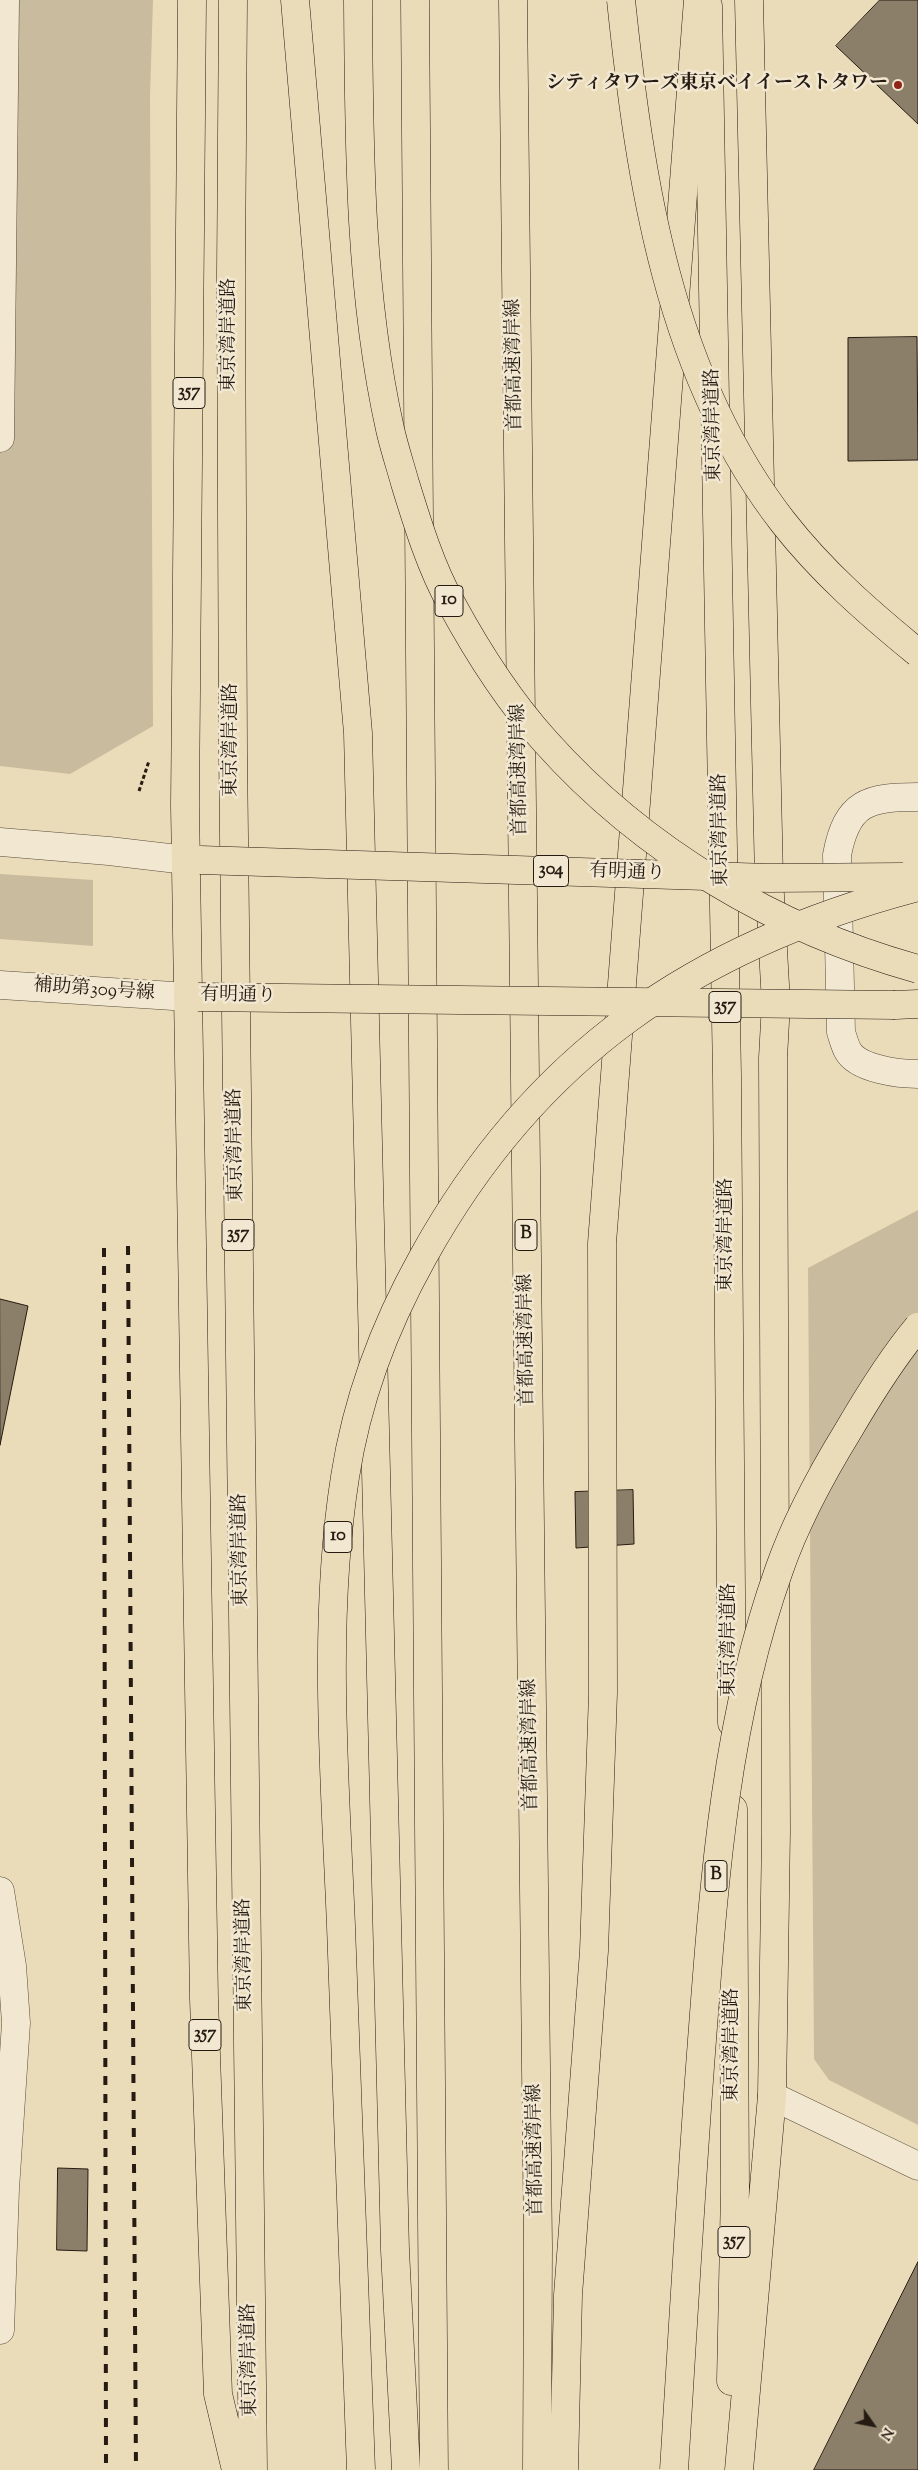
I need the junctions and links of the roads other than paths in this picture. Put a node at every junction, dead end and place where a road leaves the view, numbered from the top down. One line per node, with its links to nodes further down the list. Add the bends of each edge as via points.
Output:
1 (5, 0): 12 (street)
2 (192, 0): 16 (main road, 357, via 186,787)
3 (233, 0): 31 (main road, 東京湾岸道路 / 357, via 233,751)
4 (295, 0): 33 (main road, via 358,733 394,2250)
5 (358, 0): 19 (main road, 10, bridge, via 365,249 374,338 390,431 416,520 450,601 494,674 544,740 596,792 660,845 720,884 816,934)
6 (415, 0): 34 (main road)
7 (513, 0): 35 (main road, 首都高速湾岸線 / B, via 538,2246)
8 (621, 0): 13 (main road, bridge, via 639,149 653,222 670,291 693,359 718,418 783,521 821,566 868,612)
9 (698, 0): 36 (main road, via 602,1244 603,1693 594,1951 568,2295)
10 (708, 0): 38 (main road, 東京湾岸道路 / 357, via 727,1095 735,2161)
11 (749, 0): 17 (main road, bridge)
12 (0, 438)
13 (918, 653)
14 (918, 797): 24 (street, via 867,802 850,818 841,835 837,855 841,1032 848,1052 865,1064 884,1070)
15 (0, 842): 16 (street)
16 (193, 860): 17 (main road, 有明通り / 304, bridge); 21 (main road, 357)
17 (769, 878): 18 (main road, 有明通り / 304, bridge); 22 (main road, bridge)
18 (913, 881): 32 (main road, 10, bridge, via 789,928 723,959 664,993 608,1032 562,1072 517,1120 439,1228 404,1291 378,1353 358,1415 345,1477 333,1613 337,1823)
19 (918, 969)
20 (0, 985): 21 (street, 補助第309号線)
21 (193, 997): 22 (main road, 有明通り, bridge); 30 (main road, 357, via 188,1077 204,2000 218,2394)
22 (776, 1003): 23 (main road, 有明通り, bridge); 27 (main road, via 773,1058 776,1831)
23 (907, 1004)
24 (918, 1074)
25 (918, 1327): 37 (main road, B, bridge, via 864,1403 803,1512 761,1622 747,1676 725,1793 710,1933)
26 (0, 1891): 29 (street, via 12,1966 16,2023)
27 (772, 2096): 28 (street); 39 (main road)
28 (918, 2166)
29 (0, 2330)
30 (236, 2470)
31 (254, 2470)
32 (361, 2470)
33 (406, 2470)
34 (434, 2470)
35 (537, 2470)
36 (564, 2470)
37 (674, 2470)
38 (729, 2470)
39 (739, 2470)

